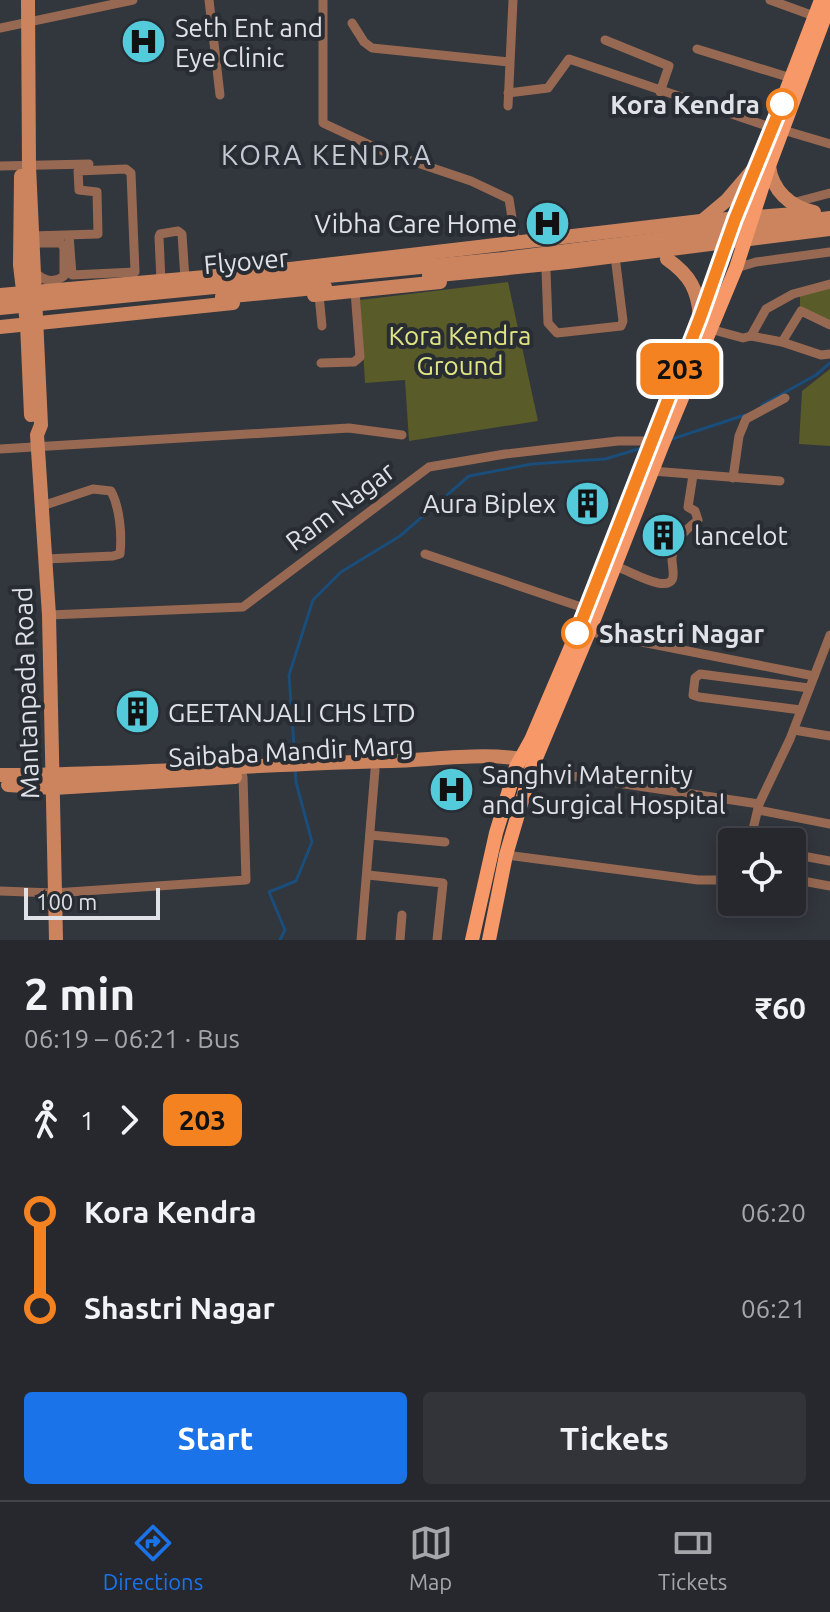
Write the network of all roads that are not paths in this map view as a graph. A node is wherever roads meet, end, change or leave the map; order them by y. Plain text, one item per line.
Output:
1 (21, 0) edge
2 (28, 0) edge
3 (133, 0) edge
4 (209, 0) edge
5 (323, 0) edge
6 (513, 0) edge
7 (770, 0) edge
8 (821, 0) edge
9 (830, 3) edge
10 (814, 16) junction
11 (25, 22) junction
12 (352, 23) dead end
13 (0, 28) edge
14 (605, 40) dead end
15 (697, 49) dead end
16 (509, 62) junction
17 (791, 78) junction
18 (660, 92) junction
19 (508, 93) junction
20 (220, 95) dead end
21 (508, 106) dead end
22 (778, 129) junction
23 (830, 144) edge
24 (107, 164) dead end
25 (763, 165) junction
26 (0, 166) edge
27 (25, 166) junction
28 (830, 193) edge
29 (792, 203) junction
30 (823, 213) edge
31 (752, 218) junction
32 (735, 219) junction
33 (701, 221) junction
34 (830, 229) edge
35 (69, 235) junction
36 (830, 238) edge
37 (32, 240) junction
38 (516, 243) junction
39 (742, 251) junction
40 (830, 252) edge
41 (724, 253) junction
42 (667, 259) junction
43 (616, 264) junction
44 (736, 268) junction
45 (546, 271) junction
46 (38, 275) dead end
47 (185, 279) junction
48 (161, 281) junction
49 (830, 284) edge
50 (355, 291) junction
51 (29, 292) junction
52 (0, 295) edge
53 (319, 295) junction
54 (0, 308) edge
55 (0, 317) edge
56 (705, 323) junction
57 (33, 324) junction
58 (830, 325) edge
59 (322, 326) dead end
60 (0, 327) edge
61 (751, 336) junction
62 (782, 342) junction
63 (830, 354) edge
64 (321, 363) dead end
65 (785, 398) dead end
66 (402, 435) dead end
67 (38, 440) junction
68 (655, 444) junction
69 (0, 449) edge
70 (652, 471) junction
71 (693, 475) junction
72 (733, 478) junction
73 (780, 481) dead end
74 (46, 505) junction
75 (425, 554) dead end
76 (51, 559) junction
77 (615, 566) junction
78 (587, 609) junction
79 (49, 615) junction
80 (584, 630) junction
81 (830, 635) edge
82 (814, 676) junction
83 (809, 688) junction
84 (801, 710) junction
85 (794, 730) junction
86 (830, 736) edge
87 (525, 764) junction
88 (295, 769) junction
89 (375, 770) junction
90 (241, 772) junction
91 (0, 775) edge
92 (54, 782) junction
93 (0, 785) edge
94 (758, 807) junction
95 (830, 824) edge
96 (753, 828) edge
97 (370, 835) junction
98 (445, 842) dead end
99 (506, 855) junction
100 (806, 857) edge
101 (830, 861) edge
102 (368, 875) junction
103 (718, 880) edge
104 (806, 882) edge
105 (830, 886) edge
106 (0, 891) edge
107 (54, 893) junction
108 (402, 915) dead end
109 (56, 940) edge
110 (361, 940) edge
111 (400, 940) edge
112 (437, 940) edge
113 (472, 940) edge
114 (489, 940) edge

1 - 11 main road
2 - 11 main road
3 - 11 street
4 - 20 street
5 - 38 street
6 - 16 street
7 - 10 street
8 - 10 main road
9 - 22 main road
10 - 17 main road
11 - 13 street
11 - 27 main road
12 - 16 street
14 - 18 street
15 - 17 street
16 - 19 street
17 - 22 main road
18 - 19 street
18 - 22 street
19 - 21 street
22 - 23 street
22 - 25 main road
24 - 27 street
25 - 29 main road
25 - 31 main road
25 - 32 main road
25 - 33 main road
26 - 27 street
27 - 37 main road
27 - 51 main road
28 - 29 street
29 - 30 main road
30 - 31 main road
30 - 54 main road, Flyover
31 - 32 main road
31 - 39 main road
32 - 33 main road
32 - 41 main road
33 - 38 main road
34 - 55 main road, Flyover
35 - 35 street
35 - 37 street
36 - 39 main road
37 - 46 street
37 - 51 main road
38 - 47 main road
39 - 41 main road
39 - 44 main road
40 - 44 street
41 - 42 main road
41 - 56 main road
42 - 43 main road
42 - 56 main road
43 - 45 main road
43 - 45 street
44 - 56 main road
45 - 50 main road
47 - 48 main road
47 - 48 street
48 - 51 main road
49 - 61 street
50 - 53 main road
50 - 64 street
51 - 52 main road
51 - 57 main road, Mantanpada Road
53 - 57 main road
53 - 59 street
56 - 61 street
56 - 68 main road
57 - 60 main road
57 - 67 main road, Mantanpada Road
58 - 62 street
61 - 62 street
62 - 63 street
65 - 72 street
66 - 67 street
67 - 69 street
67 - 74 main road, Mantanpada Road
68 - 70 main road
68 - 78 main road
68 - 79 street, Ram Nagar
70 - 71 street
70 - 77 main road
71 - 72 street
71 - 77 street
72 - 73 street
74 - 76 main road, Mantanpada Road
74 - 76 street
75 - 78 street
76 - 79 main road, Mantanpada Road
77 - 80 main road
78 - 80 main road
79 - 92 main road, Mantanpada Road
80 - 82 street
80 - 87 main road
81 - 82 street
82 - 83 street
83 - 84 street
83 - 84 street
84 - 85 street
85 - 86 street
85 - 94 street
87 - 88 main road, Saibaba Mandir Marg
87 - 89 main road, Saibaba Mandir Marg
87 - 94 street
87 - 99 main road
87 - 113 main road
88 - 89 main road, Saibaba Mandir Marg
88 - 90 main road, Saibaba Mandir Marg
89 - 97 street
90 - 92 main road, Saibaba Mandir Marg
90 - 107 street
91 - 92 main road
92 - 93 main road
92 - 107 main road, Mantanpada Road
94 - 95 street
94 - 96 street
97 - 98 street
97 - 102 street
99 - 103 street
99 - 114 main road
100 - 101 street
102 - 110 street
102 - 112 street
104 - 105 street
106 - 107 street
107 - 109 main road, Mantanpada Road
108 - 111 street

